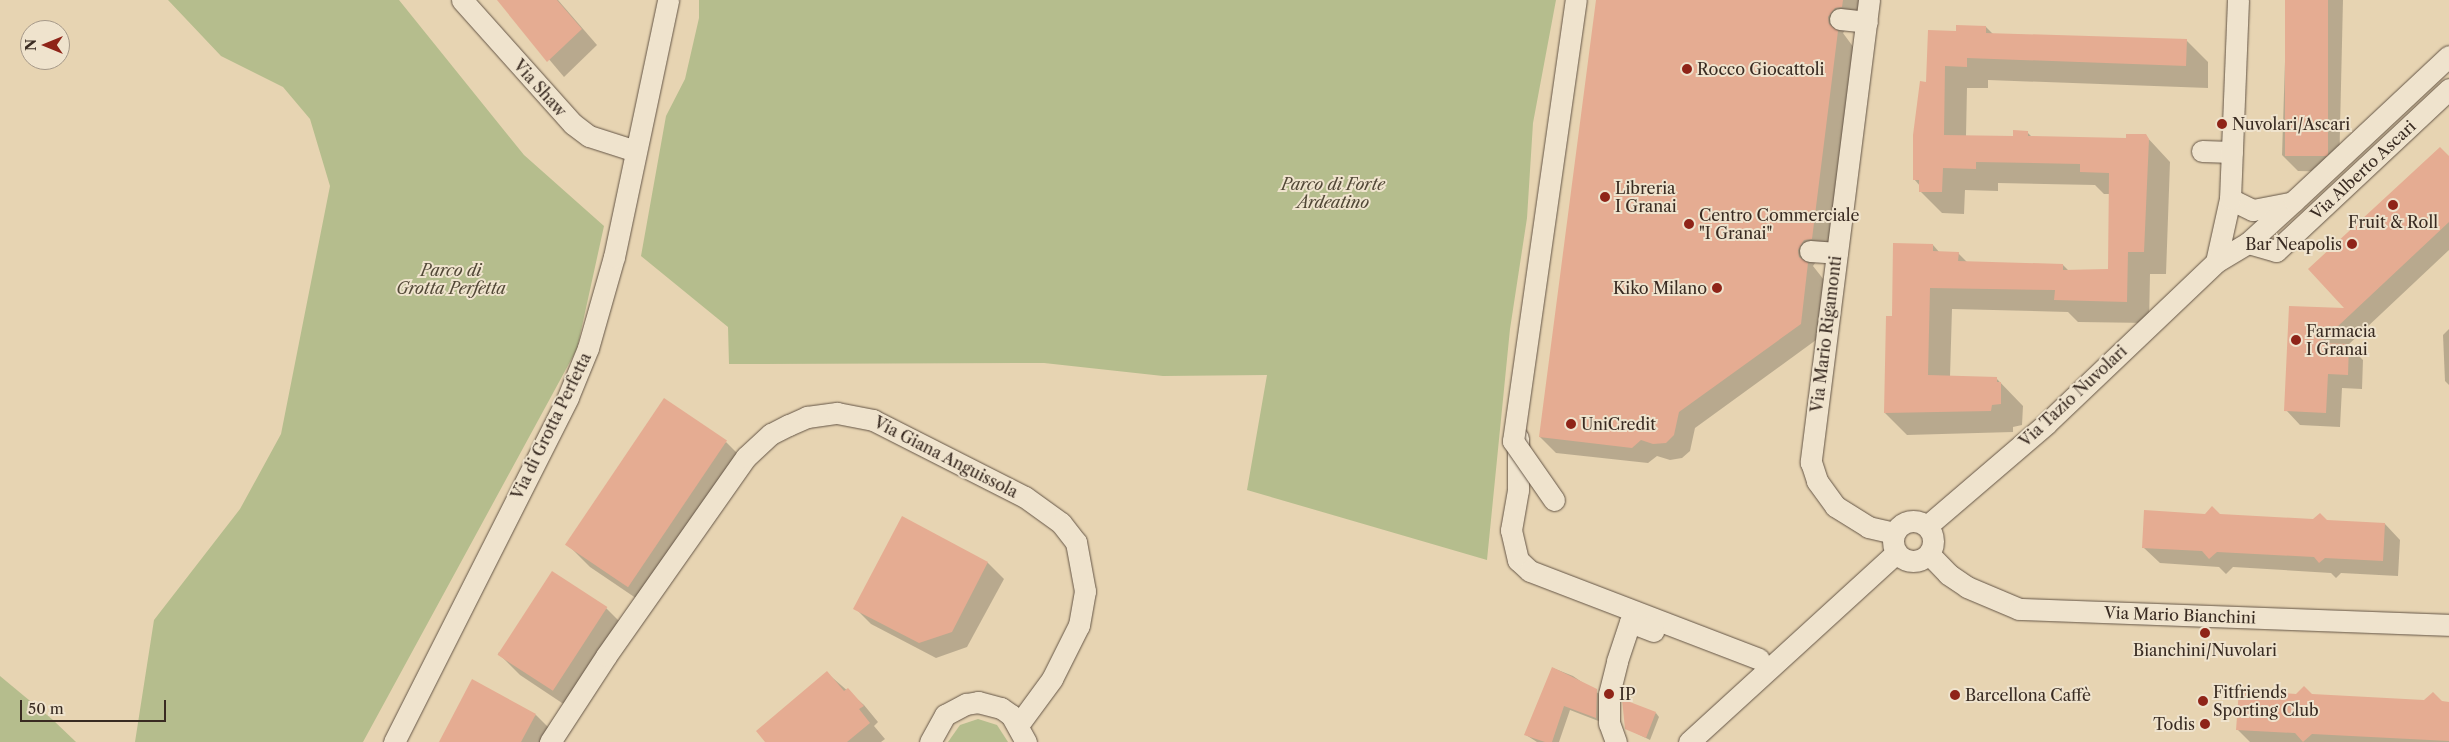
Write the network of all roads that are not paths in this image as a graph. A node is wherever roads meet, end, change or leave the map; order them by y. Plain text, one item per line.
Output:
1 (462, 0) edge
2 (668, 0) edge
3 (1577, 0) edge
4 (1870, 0) edge
5 (2238, 0) edge
6 (1840, 19) dead end
7 (1867, 22) junction
8 (2449, 56) edge
9 (2449, 89) edge
10 (2409, 94) junction
11 (2424, 112) junction
12 (636, 151) junction
13 (2202, 151) dead end
14 (2232, 152) junction
15 (2230, 199) junction
16 (2294, 201) junction
17 (2248, 243) junction
18 (1810, 251) dead end
19 (1836, 253) junction
20 (2216, 262) junction
21 (1554, 500) dead end
22 (1927, 526) junction
23 (1895, 543) junction
24 (1929, 554) junction
25 (2449, 625) edge
26 (1761, 666) junction
27 (1022, 733) edge
28 (394, 742) edge
29 (550, 742) edge
30 (930, 742) edge
31 (1616, 742) edge
32 (1689, 742) edge

1 - 12 street, Via Shaw
2 - 12 street, Via di Grotta Perfetta
3 - 21 street, bridge
3 - 26 street
4 - 7 street, Via Mario Rigamonti
5 - 14 street
6 - 7 street
7 - 19 street, Via Mario Rigamonti
8 - 10 street, Via Alberto Ascari
9 - 11 street, Via Alberto Ascari
10 - 11 street
10 - 16 street, Via Alberto Ascari
11 - 17 street, Via Alberto Ascari
12 - 28 street, Via di Grotta Perfetta
13 - 14 street
14 - 15 street
15 - 16 street
15 - 20 street
16 - 17 street, Via Tazio Nuvolari
17 - 20 street, Via Tazio Nuvolari
18 - 19 street
19 - 23 street, Via Mario Rigamonti
20 - 22 street, Via Tazio Nuvolari
22 - 23 street
22 - 24 street
23 - 24 street
23 - 26 street
24 - 25 street, Via Mario Bianchini
26 - 31 street
26 - 32 street
27 - 29 street, Via Giana Anguissola
27 - 30 street

